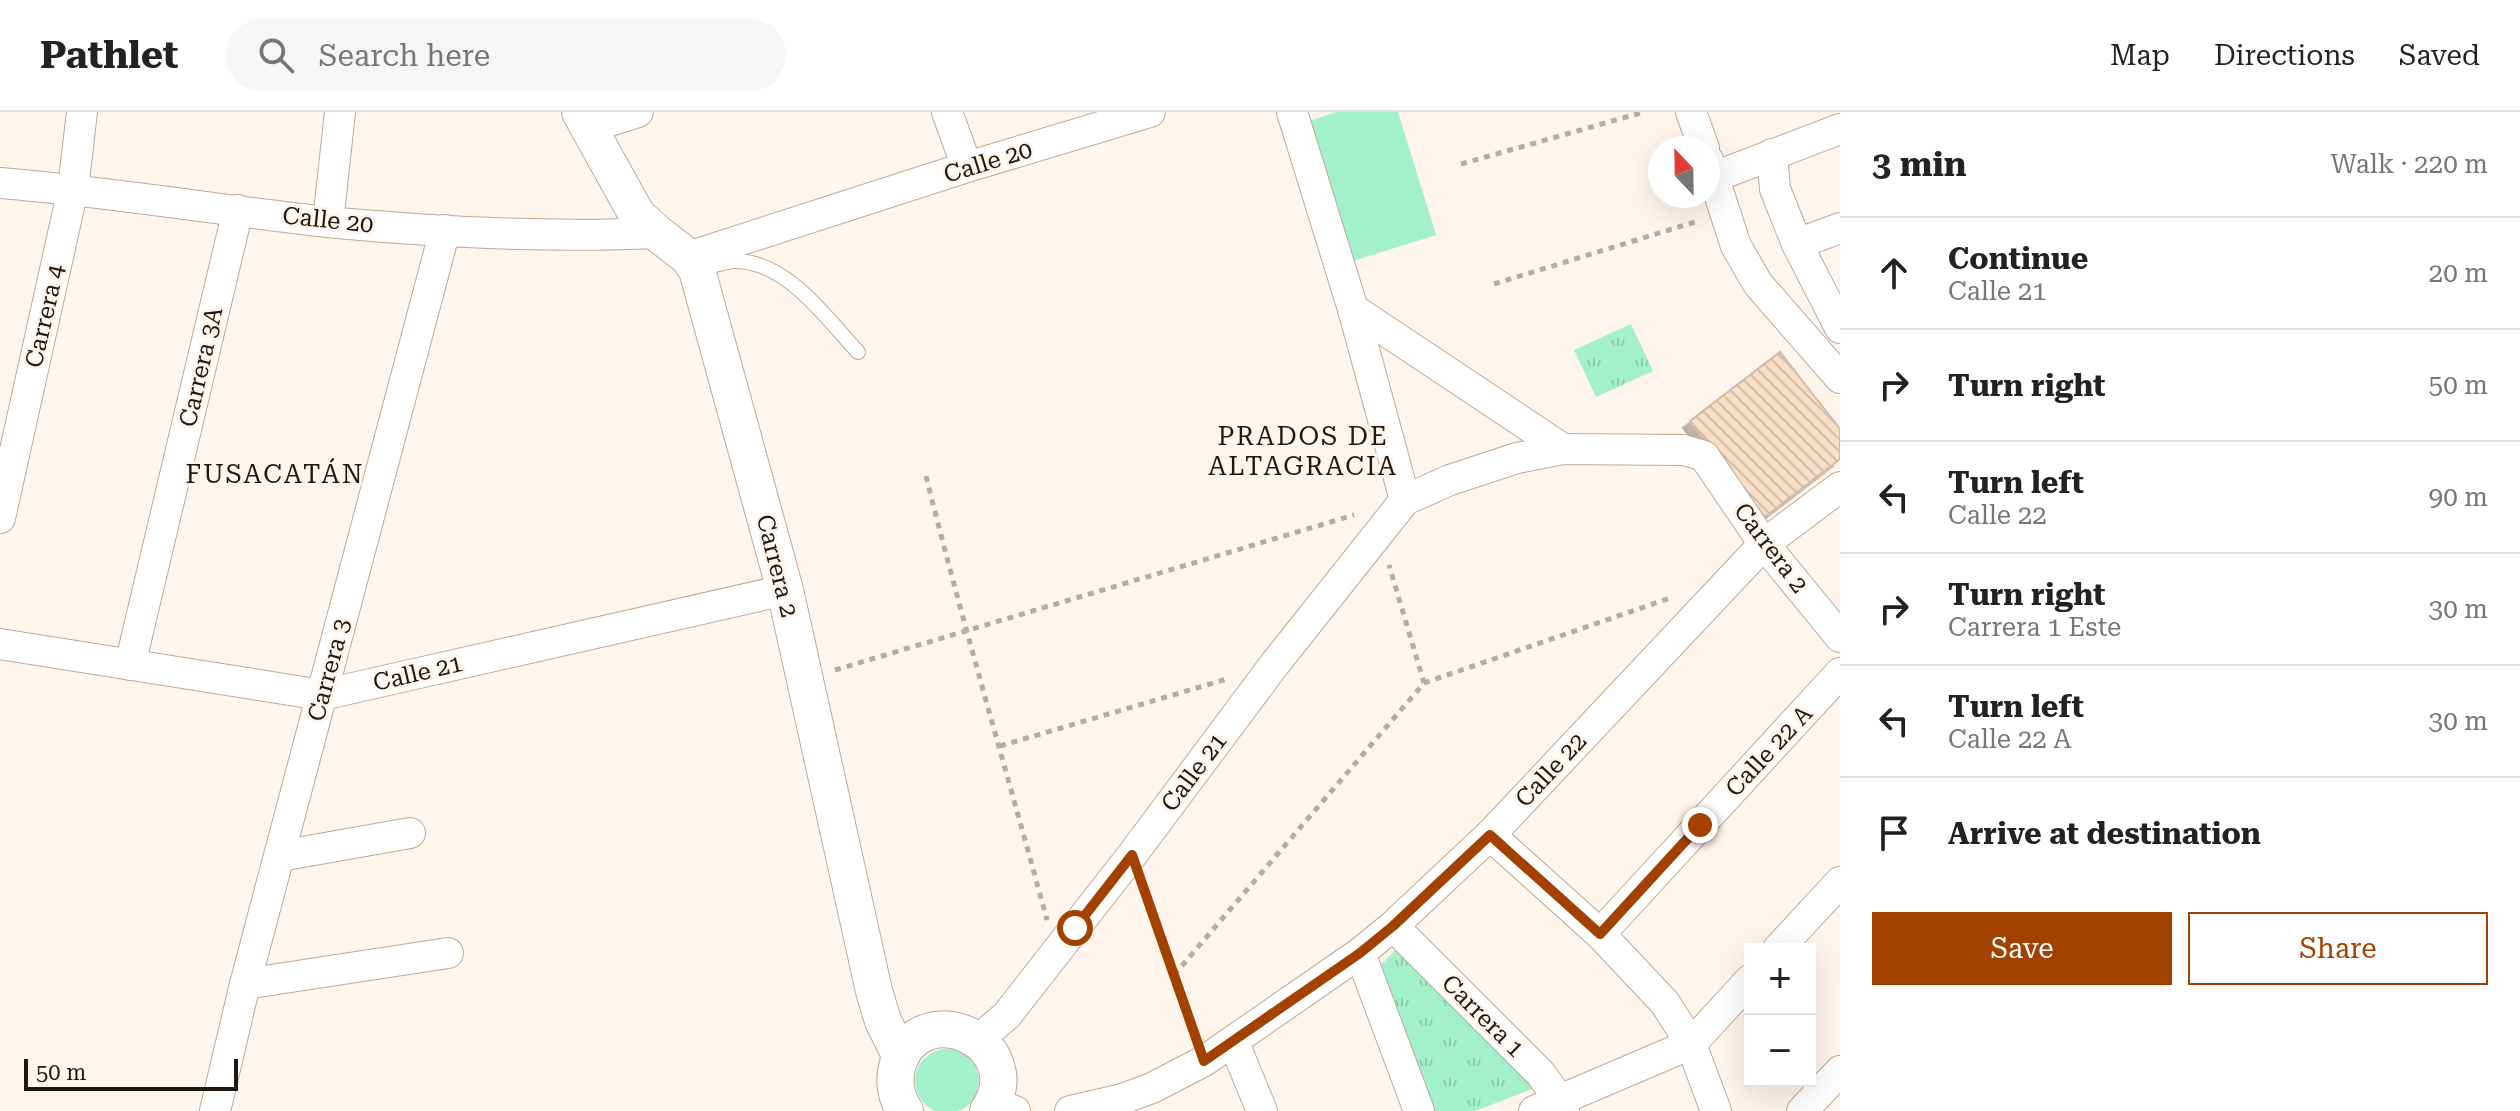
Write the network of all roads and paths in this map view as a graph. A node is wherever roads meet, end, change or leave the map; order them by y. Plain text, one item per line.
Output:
1 (82, 112) edge
2 (340, 112) edge
3 (638, 112) edge
4 (947, 112) edge
5 (1150, 112) edge
6 (1292, 112) edge
7 (1644, 112) edge
8 (1691, 112) edge
9 (584, 120) edge
10 (1840, 129) edge
11 (1700, 136) edge
12 (1772, 154) junction
13 (1461, 164) dead end
14 (1720, 166) edge
15 (967, 167) junction
16 (0, 183) edge
17 (73, 189) junction
18 (1720, 195) edge
19 (238, 210) junction
20 (1726, 213) junction
21 (328, 222) junction
22 (1840, 228) edge
23 (445, 230) junction
24 (657, 233) junction
25 (1797, 244) junction
26 (693, 264) junction
27 (1494, 284) dead end
28 (1353, 309) junction
29 (1840, 328) edge
30 (858, 352) dead end
31 (1840, 378) edge
32 (1563, 449) junction
33 (926, 476) dead end
34 (1840, 487) edge
35 (1405, 500) junction
36 (0, 518) edge
37 (1379, 532) junction
38 (1764, 544) junction
39 (785, 590) junction
40 (1675, 597) dead end
41 (965, 631) junction
42 (1840, 637) edge
43 (0, 644) edge
44 (130, 665) junction
45 (1274, 665) junction
46 (1840, 673) edge
47 (805, 680) junction
48 (1424, 683) junction
49 (322, 695) junction
50 (1000, 746) junction
51 (410, 833) dead end
52 (1490, 835) junction
53 (1132, 855) junction
54 (280, 856) junction
55 (1840, 882) edge
56 (1393, 926) junction
57 (1600, 934) junction
58 (1784, 943) edge
59 (1056, 952) junction
60 (448, 953) dead end
61 (1360, 953) junction
62 (1174, 975) junction
63 (245, 984) junction
64 (1744, 987) edge
65 (978, 1040) junction
66 (1234, 1043) junction
67 (1691, 1044) junction
68 (901, 1057) junction
69 (1204, 1061) junction
70 (1840, 1071) edge
71 (999, 1108) edge
72 (1553, 1108) edge
73 (215, 1111) edge
74 (905, 1111) edge
75 (1070, 1111) edge
76 (1262, 1111) edge
77 (1419, 1111) edge
78 (1716, 1111) edge
79 (1802, 1111) edge

1 - 17 street, Carrera 4
2 - 21 street
3 - 9 street
4 - 15 street
5 - 15 street, Calle 20
6 - 28 street
7 - 13 path
8 - 11 street
9 - 24 street
10 - 12 street
12 - 14 street
12 - 25 street
15 - 26 street, Calle 20
16 - 17 street, Calle 20
17 - 19 street, Calle 20
17 - 36 street, Carrera 4
18 - 20 street
19 - 21 street, Calle 20
19 - 44 street, Carrera 3A
20 - 27 path
20 - 31 street
21 - 23 street, Calle 20
22 - 25 street
23 - 24 street, Calle 20
23 - 49 street, Carrera 3
24 - 26 street
25 - 29 street
26 - 30 lane
26 - 39 street, Carrera 2
28 - 32 street
28 - 35 street
32 - 35 street
32 - 38 street, Carrera 2
33 - 41 path
34 - 38 street, Calle 22
35 - 37 street, Calle 21
35 - 41 path
37 - 45 street, Calle 21
37 - 48 path
38 - 42 street, Carrera 2
38 - 52 street, Calle 22
39 - 47 street, Carrera 2
39 - 49 street, Calle 21
40 - 48 path
41 - 47 path
41 - 50 path
43 - 44 street, Calle 21
44 - 49 street, Calle 21
45 - 50 path
45 - 53 street, Calle 21
46 - 57 street, Calle 22 A
47 - 68 street, Carrera 2
48 - 62 path
49 - 54 street, Carrera 3
50 - 59 path
51 - 54 street
52 - 56 street, Calle 22
52 - 57 street
53 - 59 street, Calle 21
53 - 62 path
54 - 63 street, Carrera 3
55 - 58 street
56 - 61 street, Calle 22
56 - 72 street, Carrera 1
57 - 67 street
59 - 65 street, Calle 21
60 - 63 street
61 - 66 street, Calle 22
61 - 77 street
62 - 69 path
63 - 73 street, Carrera 3
64 - 67 street
65 - 68 street
65 - 71 street
66 - 69 street, Calle 22
66 - 76 street
67 - 72 street
67 - 78 street
68 - 74 street
69 - 75 street, Calle 22
70 - 79 street

